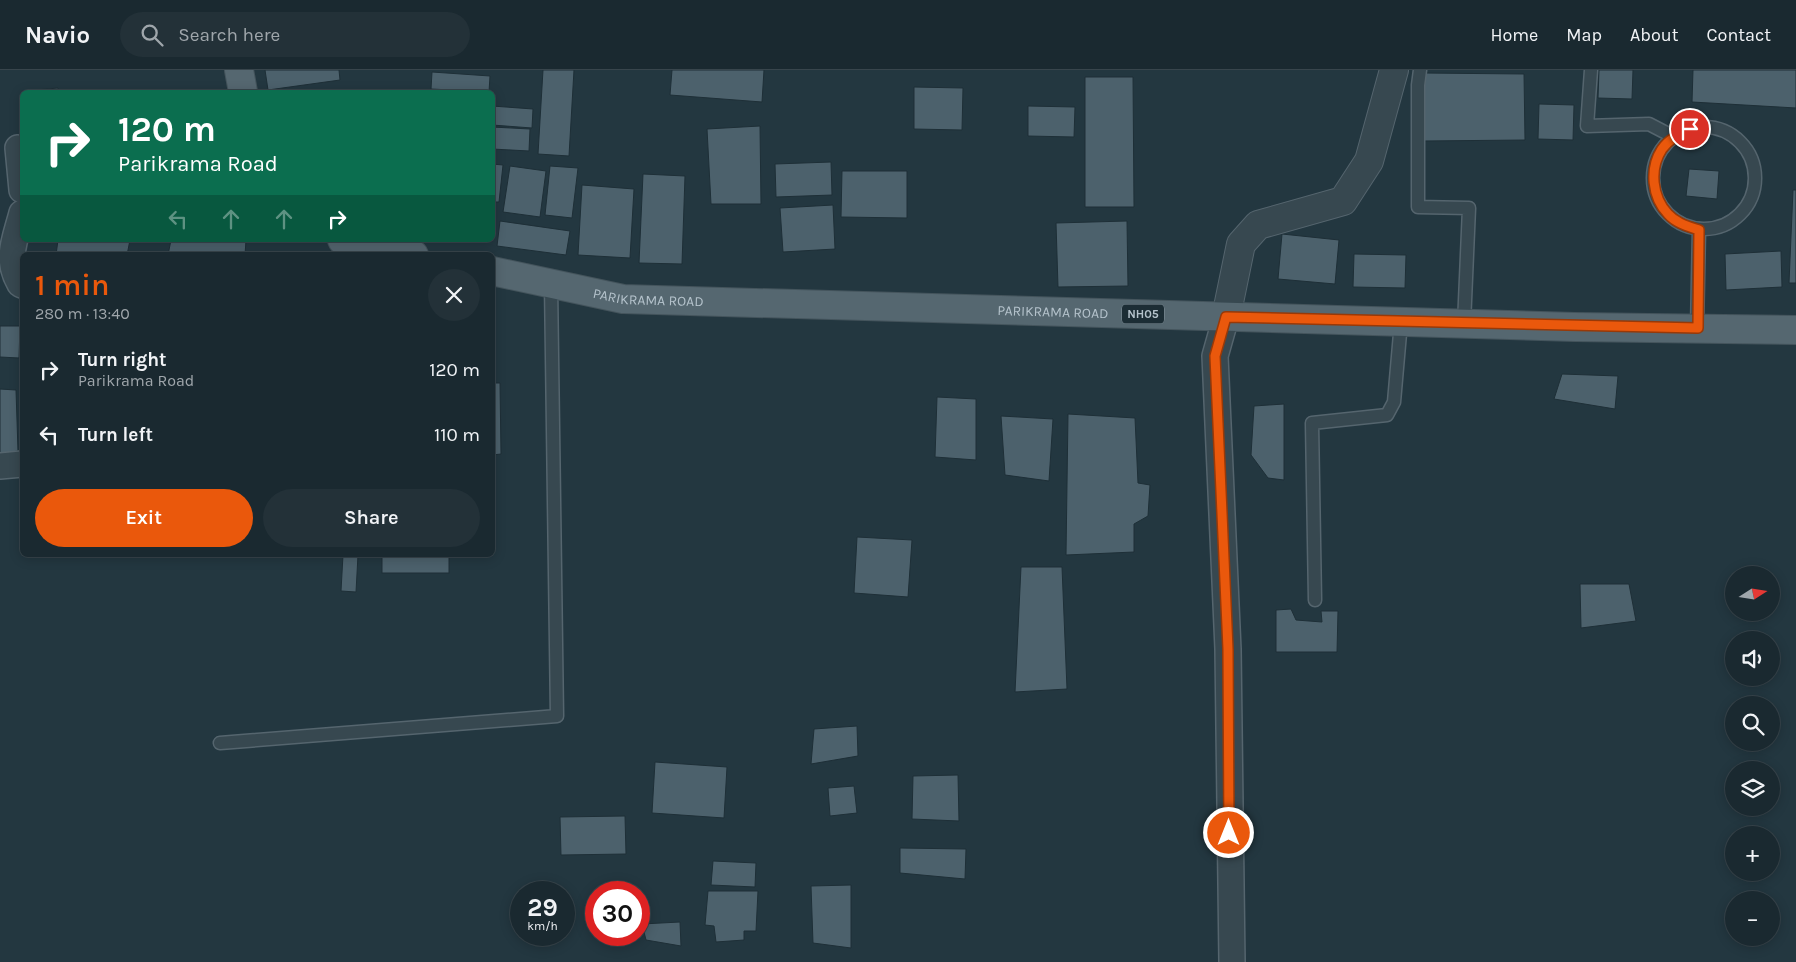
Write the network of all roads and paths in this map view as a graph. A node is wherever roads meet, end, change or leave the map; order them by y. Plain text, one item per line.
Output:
1 (240, 70) edge
2 (1394, 70) edge
3 (1420, 70) edge
4 (1591, 70) edge
5 (243, 90) edge
6 (1674, 137) junction
7 (13, 148) edge
8 (20, 181) edge
9 (20, 221) edge
10 (1699, 230) junction
11 (352, 242) edge
12 (400, 252) edge
13 (495, 273) edge
14 (20, 284) edge
15 (551, 284) junction
16 (1226, 317) junction
17 (1401, 322) junction
18 (1464, 324) junction
19 (1698, 328) junction
20 (1796, 330) edge
21 (20, 464) edge
22 (0, 466) edge
23 (1315, 600) dead end
24 (220, 743) dead end
25 (1232, 962) edge

1 - 5 main road
2 - 16 street
3 - 18 lane
4 - 6 lane
6 - 10 lane
6 - 10 lane
7 - 8 street
9 - 14 street
10 - 19 lane
11 - 12 main road
13 - 15 main road, PARIKRAMA ROAD / NH05
15 - 16 main road, PARIKRAMA ROAD / NH05
15 - 24 lane
16 - 17 main road, PARIKRAMA ROAD / NH05
16 - 25 street
17 - 18 main road, PARIKRAMA ROAD / NH05
17 - 23 lane
18 - 19 main road, PARIKRAMA ROAD / NH05
19 - 20 main road, PARIKRAMA ROAD / NH05
21 - 22 street

